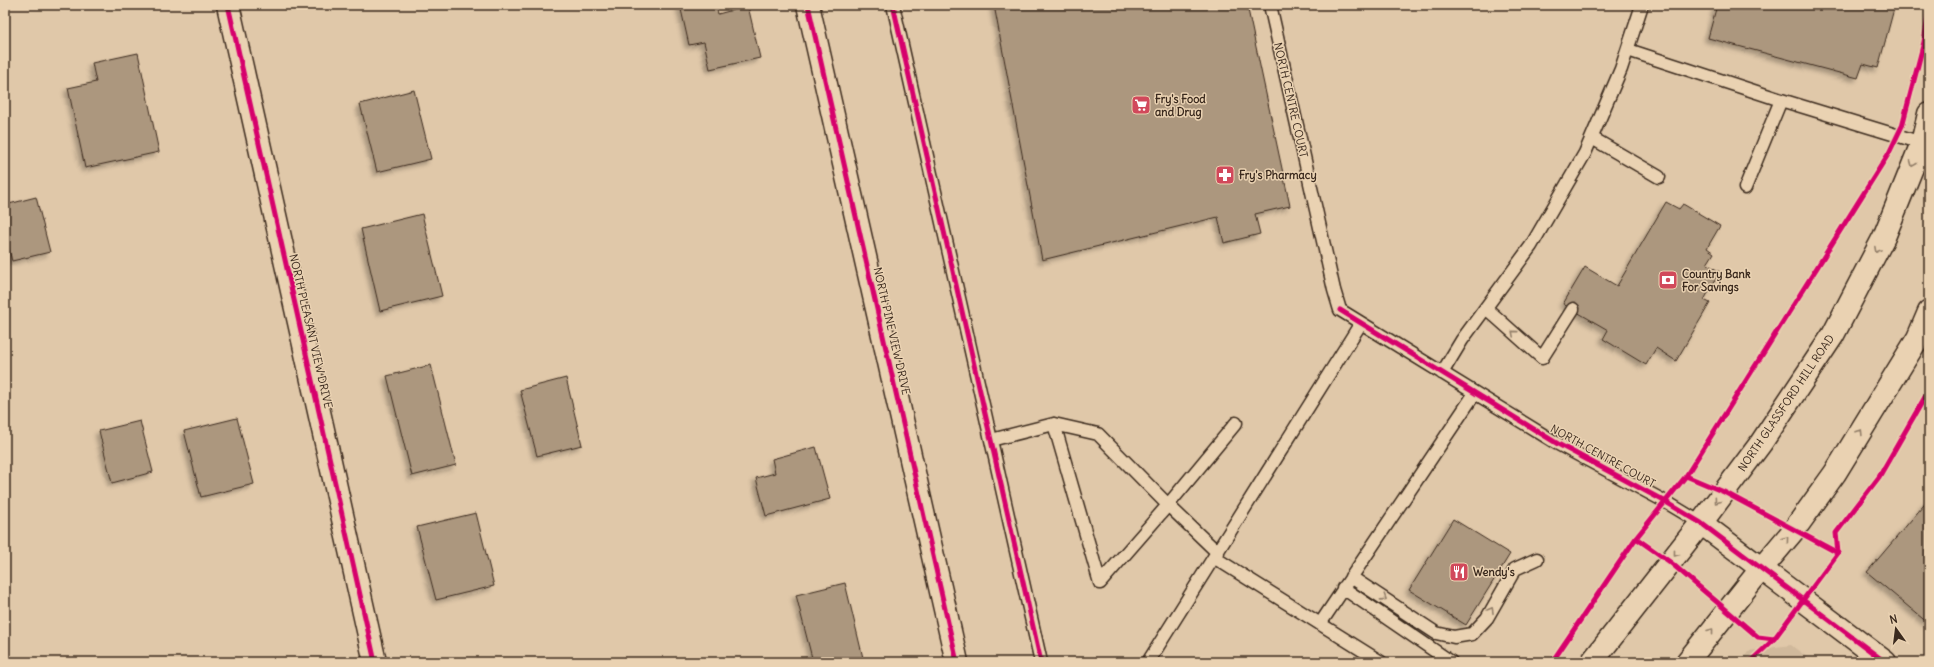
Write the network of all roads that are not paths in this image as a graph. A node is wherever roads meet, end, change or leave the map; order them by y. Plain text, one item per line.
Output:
1 (228, 5) edge
2 (808, 5) edge
3 (893, 5) edge
4 (1270, 5) edge
5 (1642, 5) edge
6 (1628, 50) junction
7 (1781, 100) junction
8 (1929, 114) edge
9 (1592, 138) junction
10 (1922, 143) junction
11 (1659, 177) dead end
12 (1745, 188) dead end
13 (1487, 309) junction
14 (1573, 309) dead end
15 (1929, 312) edge
16 (1361, 323) junction
17 (1442, 373) junction
18 (1475, 393) junction
19 (1236, 423) dead end
20 (1054, 424) junction
21 (991, 440) junction
22 (1168, 505) junction
23 (1701, 523) junction
24 (1216, 555) junction
25 (1537, 559) dead end
26 (1761, 569) junction
27 (1351, 577) junction
28 (1343, 588) junction
29 (1320, 624) junction
30 (376, 662) edge
31 (957, 662) edge
32 (1041, 662) edge
33 (1148, 662) edge
34 (1381, 662) edge
35 (1451, 662) edge
36 (1592, 662) edge
37 (1687, 662) edge
38 (1884, 662) edge

1 - 30 street, NORTH PLEASANT VIEW DRIVE
2 - 31 street, NORTH PINE VIEW DRIVE
3 - 21 lane
4 - 16 lane, NORTH CENTRE COURT
5 - 6 lane
6 - 7 lane
6 - 9 lane
7 - 10 lane
7 - 12 lane
8 - 10 street, NORTH GLASSFORD HILL ROAD
9 - 11 lane
9 - 13 lane
10 -> 23 street, NORTH GLASSFORD HILL ROAD
14 -> 13 lane
13 - 17 lane
26 -> 15 street
16 - 17 lane, NORTH CENTRE COURT
16 - 24 lane
17 - 18 lane, NORTH CENTRE COURT
18 - 23 lane, NORTH CENTRE COURT
18 - 27 lane
19 - 22 lane
20 - 21 lane
20 - 22 lane
20 - 22 lane
21 - 32 lane
22 - 24 lane
23 - 26 street, NORTH CENTRE COURT
23 -> 36 street, NORTH GLASSFORD HILL ROAD
24 - 29 lane
24 - 33 lane
27 -> 25 lane
37 -> 26 street
26 - 38 street, NORTH CENTRE COURT
27 - 28 lane
28 - 29 lane
28 - 35 lane
29 - 34 lane

